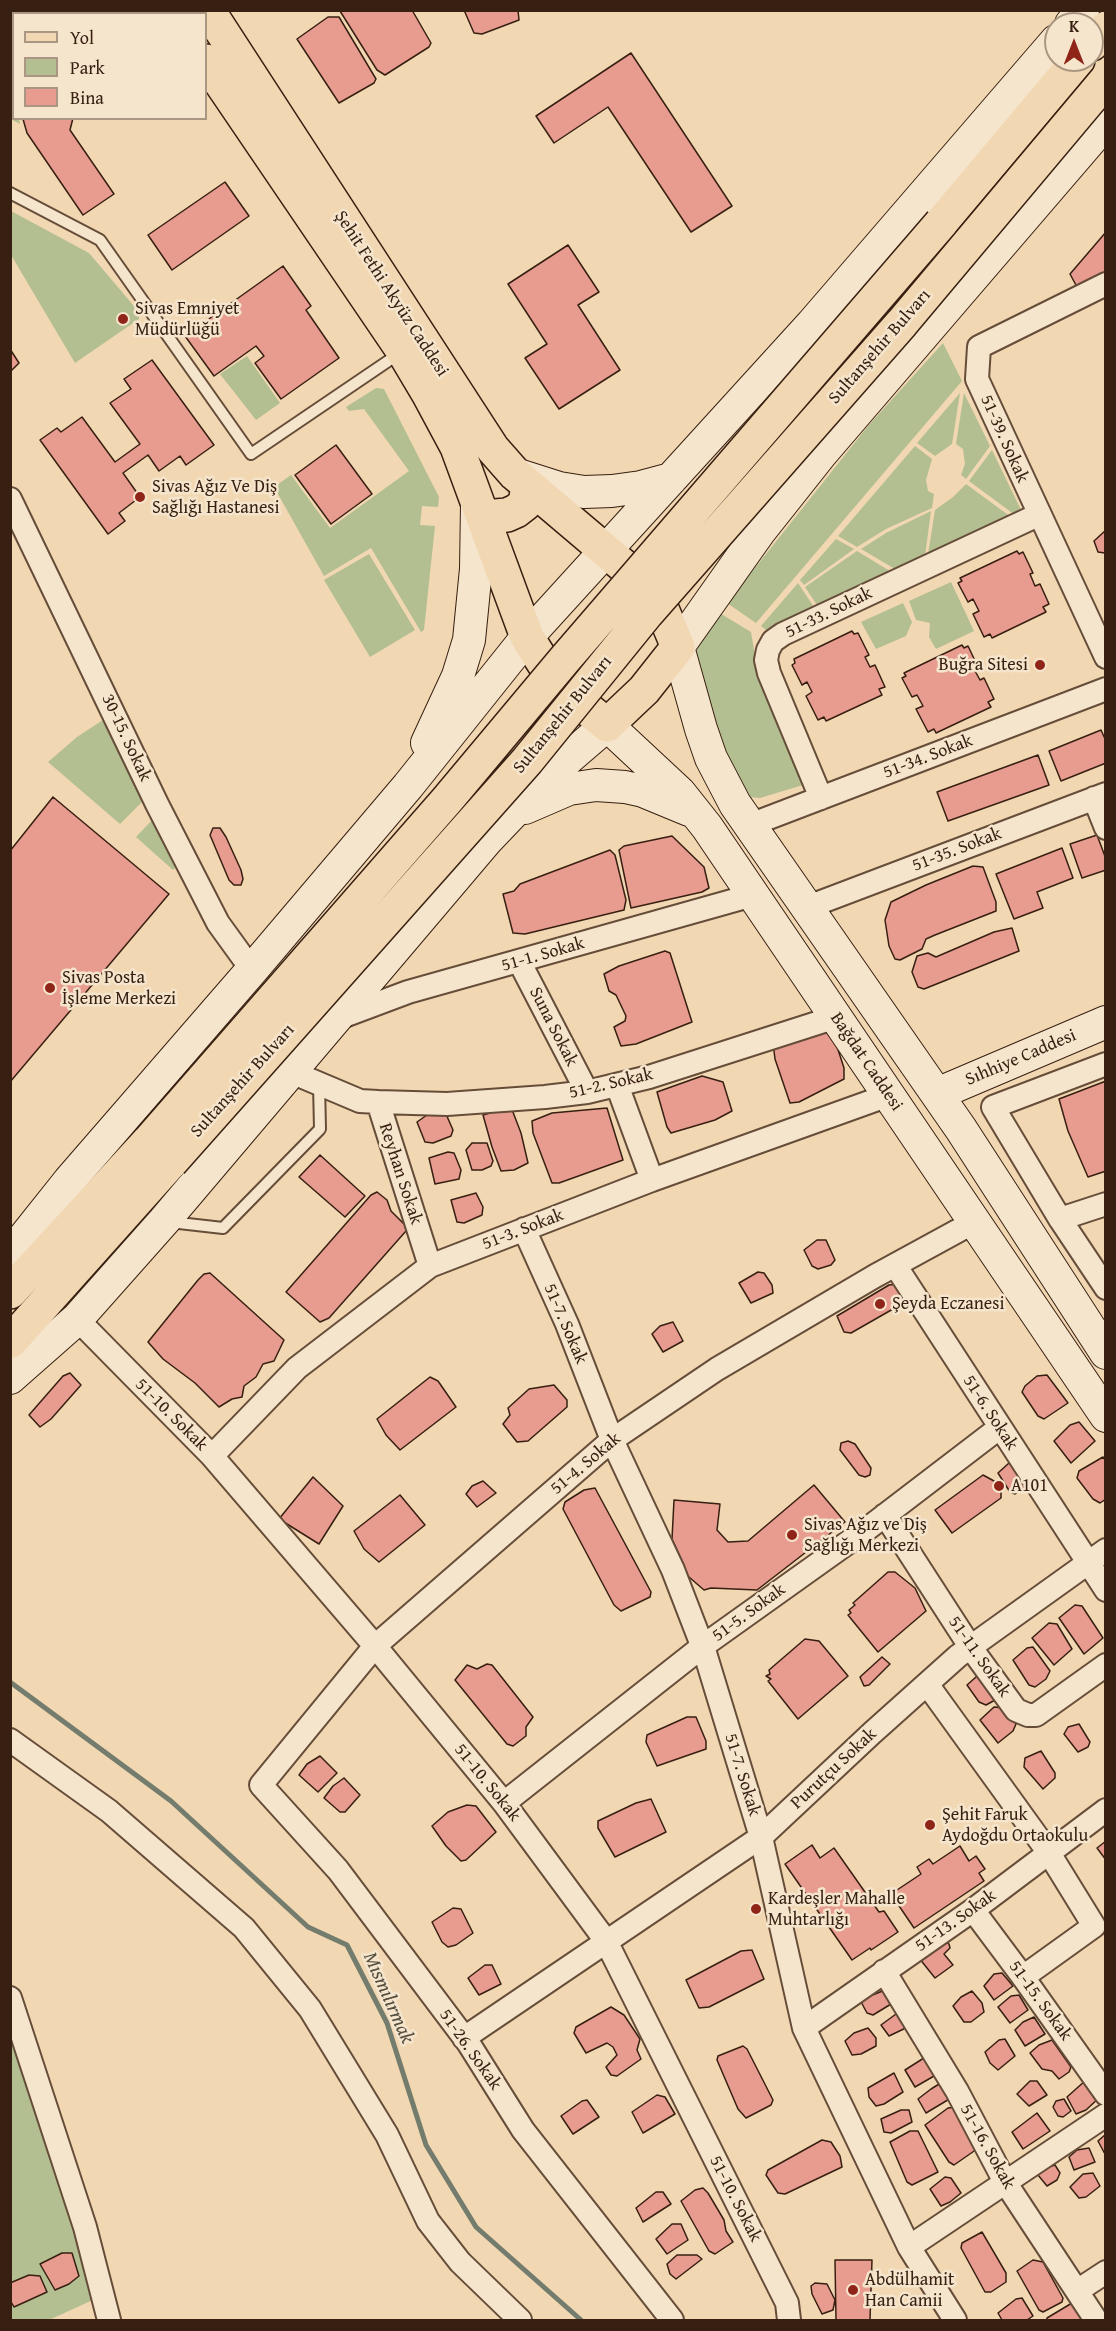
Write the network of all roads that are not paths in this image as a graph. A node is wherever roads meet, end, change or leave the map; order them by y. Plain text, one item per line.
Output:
1 (208, 10) edge
2 (1044, 55) edge
3 (207, 62) edge
4 (1068, 72) edge
5 (1106, 80) edge
6 (1106, 123) edge
7 (10, 193) edge
8 (1106, 284) edge
9 (403, 351) junction
10 (521, 479) junction
11 (671, 479) junction
12 (10, 499) edge
13 (480, 507) junction
14 (1038, 514) junction
15 (606, 551) junction
16 (527, 637) junction
17 (678, 647) junction
18 (1106, 657) edge
19 (1106, 689) edge
20 (607, 725) junction
21 (408, 786) junction
22 (1100, 796) edge
23 (821, 798) junction
24 (511, 815) junction
25 (698, 815) junction
26 (750, 825) junction
27 (1106, 828) edge
28 (753, 895) junction
29 (808, 907) junction
30 (519, 961) junction
31 (252, 970) junction
32 (836, 1017) junction
33 (334, 1019) junction
34 (1106, 1022) edge
35 (1106, 1064) edge
36 (289, 1071) junction
37 (319, 1084) junction
38 (617, 1085) junction
39 (587, 1092) junction
40 (937, 1094) junction
41 (889, 1095) junction
42 (378, 1102) junction
43 (160, 1151) junction
44 (652, 1180) junction
45 (1106, 1204) edge
46 (1060, 1219) junction
47 (164, 1221) junction
48 (974, 1222) junction
49 (524, 1229) junction
50 (10, 1255) edge
51 (895, 1265) junction
52 (430, 1266) junction
53 (1106, 1288) edge
54 (10, 1292) edge
55 (76, 1319) junction
56 (10, 1342) edge
57 (1106, 1353) edge
58 (10, 1378) edge
59 (1106, 1416) edge
60 (999, 1428) junction
61 (612, 1440) junction
62 (212, 1456) junction
63 (885, 1515) junction
64 (1106, 1550) edge
65 (1088, 1564) junction
66 (1106, 1590) edge
67 (375, 1646) junction
68 (703, 1646) junction
69 (971, 1647) junction
70 (1106, 1665) edge
71 (927, 1684) junction
72 (10, 1740) edge
73 (261, 1785) joint
74 (504, 1803) junction
75 (1106, 1810) edge
76 (761, 1837) junction
77 (1049, 1853) junction
78 (973, 1910) junction
79 (606, 1941) junction
80 (884, 1971) junction
81 (1023, 1977) junction
82 (10, 1998) edge
83 (804, 2028) junction
84 (464, 2038) junction
85 (1106, 2094) edge
86 (1106, 2115) edge
87 (1005, 2182) junction
88 (909, 2247) junction
89 (1106, 2272) edge
90 (1077, 2291) junction
91 (108, 2320) edge
92 (520, 2320) edge
93 (672, 2320) edge
94 (789, 2320) edge
95 (955, 2320) edge
96 (1096, 2320) edge

1 - 10 main road, Şehit Fethi Akyüz Caddesi
2 - 11 main road
3 - 9 main road, Şehit Fethi Akyüz Caddesi
4 - 43 main road, Sultanşehir Bulvarı, bridge
5 - 43 main road, Sultanşehir Bulvarı, bridge
6 - 17 main road
7 - 9 lane
8 - 14 street, 51-39. Sokak
9 - 13 main road, Şehit Fethi Akyüz Caddesi
10 - 11 main road
10 - 13 main road
10 - 15 main road, Şehit Fethi Akyüz Caddesi
11 - 15 main road
12 - 31 street, 30-15. Sokak
13 - 16 main road, Şehit Fethi Akyüz Caddesi
13 - 21 main road
14 - 18 street, 51-39. Sokak
14 - 23 street, 51-33. Sokak
15 - 16 main road
15 - 17 main road, Şehit Fethi Akyüz Caddesi
16 - 20 main road, Şehit Fethi Akyüz Caddesi
16 - 21 main road
17 - 20 main road
17 - 26 main road
19 - 23 street, 51-34. Sokak
20 - 24 main road
20 - 25 main road, Bağdat Caddesi
21 - 31 main road
22 - 27 street
22 - 29 street, 51-35. Sokak
23 - 26 street, 51-34. Sokak
24 - 25 main road
24 - 33 main road
25 - 28 main road, Bağdat Caddesi
26 - 29 main road
28 - 30 street, 51-1. Sokak
28 - 32 main road, Bağdat Caddesi
29 - 40 main road
30 - 33 street, 51-1. Sokak
30 - 39 street, Suna Sokak
31 - 50 main road
32 - 38 street, 51-2. Sokak
32 - 41 main road, Bağdat Caddesi
33 - 36 main road
34 - 40 main road, Sıhhiye Caddesi
35 - 46 street
36 - 37 street, Reyhan Sokak
36 - 47 main road
37 - 42 street, Reyhan Sokak
37 - 47 lane
38 - 39 street, 51-2. Sokak
38 - 44 street
39 - 42 street, 51-2. Sokak
40 - 57 main road
41 - 44 street, 51-3. Sokak
41 - 48 main road, Bağdat Caddesi
42 - 52 street, Reyhan Sokak
43 - 54 main road, Sultanşehir Bulvarı
43 - 56 main road, Sultanşehir Bulvarı
44 - 49 street, 51-3. Sokak
45 - 46 street
46 - 53 street
47 - 55 main road
48 - 51 street, 51-4. Sokak
48 - 59 main road, Bağdat Caddesi
49 - 52 street, 51-3. Sokak
49 - 61 street, 51-7. Sokak
51 - 60 street, 51-6. Sokak
51 - 61 street, 51-4. Sokak
52 - 62 street, 51-3. Sokak
55 - 58 main road
55 - 62 street, 51-10. Sokak
60 - 63 street, 51-5. Sokak
60 - 65 street, 51-6. Sokak
61 - 67 street, 51-4. Sokak
61 - 68 street, 51-7. Sokak
62 - 67 street, 51-10. Sokak
63 - 68 street, 51-5. Sokak
63 - 69 street, 51-11. Sokak
64 - 65 street, Purutçu Sokak
65 - 66 street, 51-6. Sokak
65 - 69 street, Purutçu Sokak
67 - 73 street, 51-4. Sokak
67 - 74 street, 51-10. Sokak
68 - 74 street, 51-5. Sokak
68 - 76 street, 51-7. Sokak
69 - 70 street, 51-11. Sokak
69 - 71 street, Purutçu Sokak
71 - 76 street, Purutçu Sokak
71 - 77 street
72 - 92 street
73 - 84 street, 51-26. Sokak
74 - 79 street, 51-10. Sokak
75 - 77 street, 51-13. Sokak
76 - 79 street, Purutçu Sokak
76 - 83 street, 51-7. Sokak
77 - 78 street, 51-13. Sokak
77 - 81 street
78 - 80 street, 51-13. Sokak
78 - 81 street, 51-15. Sokak
79 - 84 street, Purutçu Sokak
79 - 94 street, 51-10. Sokak
80 - 83 street, 51-13. Sokak
80 - 87 street, 51-16. Sokak
81 - 85 street, 51-15. Sokak
82 - 91 street
83 - 88 street, 51-7. Sokak
84 - 93 street, 51-26. Sokak
86 - 87 street
87 - 88 street
87 - 90 street, 51-16. Sokak
88 - 95 street, 51-7. Sokak
89 - 90 street
90 - 96 street, 51-16. Sokak

